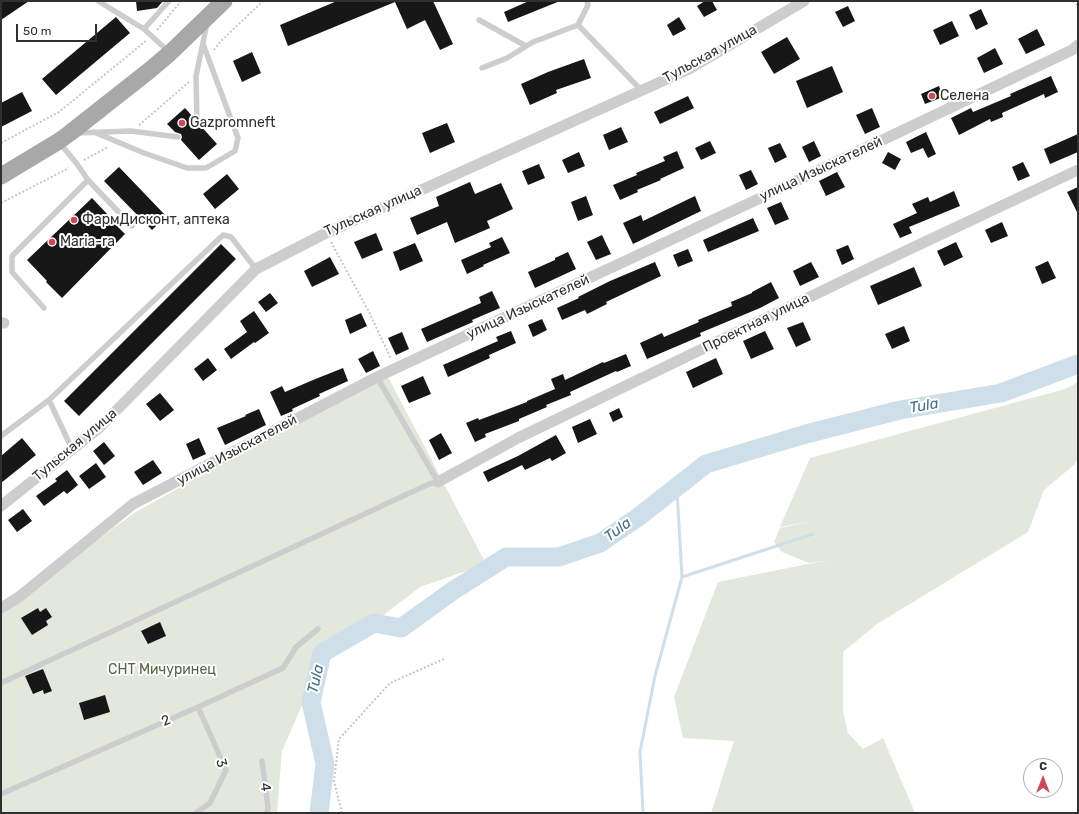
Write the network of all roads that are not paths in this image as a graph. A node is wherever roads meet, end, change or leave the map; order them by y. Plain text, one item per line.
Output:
1 (98, 1) edge
2 (169, 1) edge
3 (224, 1) edge
4 (587, 1) edge
5 (804, 1) edge
6 (208, 16) junction
7 (479, 20) dead end
8 (578, 25) junction
9 (144, 29) junction
10 (203, 44) junction
11 (1078, 45) edge
12 (526, 46) junction
13 (170, 53) junction
14 (482, 68) dead end
15 (641, 90) junction
16 (197, 122) dead end
17 (94, 132) junction
18 (65, 137) junction
19 (178, 137) dead end
20 (1078, 170) edge
21 (1, 176) edge
22 (88, 180) junction
23 (132, 226) dead end
24 (256, 269) junction
25 (44, 308) dead end
26 (382, 375) junction
27 (49, 400) junction
28 (1, 436) edge
29 (72, 450) junction
30 (438, 482) junction
31 (1, 506) edge
32 (1, 608) edge
33 (318, 629) dead end
34 (1, 683) edge
35 (198, 707) junction
36 (262, 761) dead end
37 (1, 794) edge
38 (196, 813) edge
39 (267, 813) edge

1 - 9 lane
2 - 9 lane
3 - 6 main road
4 - 8 lane
5 - 15 street, Тульская улица
6 - 10 lane
6 - 13 main road
7 - 12 lane
8 - 12 lane
8 - 15 lane
9 - 13 lane
10 - 16 lane
10 - 17 lane
11 - 26 street, улица Изыскателей
12 - 14 lane
13 - 18 main road
15 - 24 street, Тульская улица
17 - 18 lane
17 - 19 lane
18 - 21 main road
18 - 22 lane
20 - 30 street, Проектная улица
22 - 23 lane
22 - 25 lane
24 - 27 lane
24 - 29 street, Тульская улица
26 - 30 lane
26 - 32 street, улица Изыскателей
27 - 28 lane
27 - 29 lane
29 - 31 street, Тульская улица
30 - 34 lane
33 - 35 lane, 2
35 - 37 lane, 2
35 - 38 lane, 3
36 - 39 lane, 4

